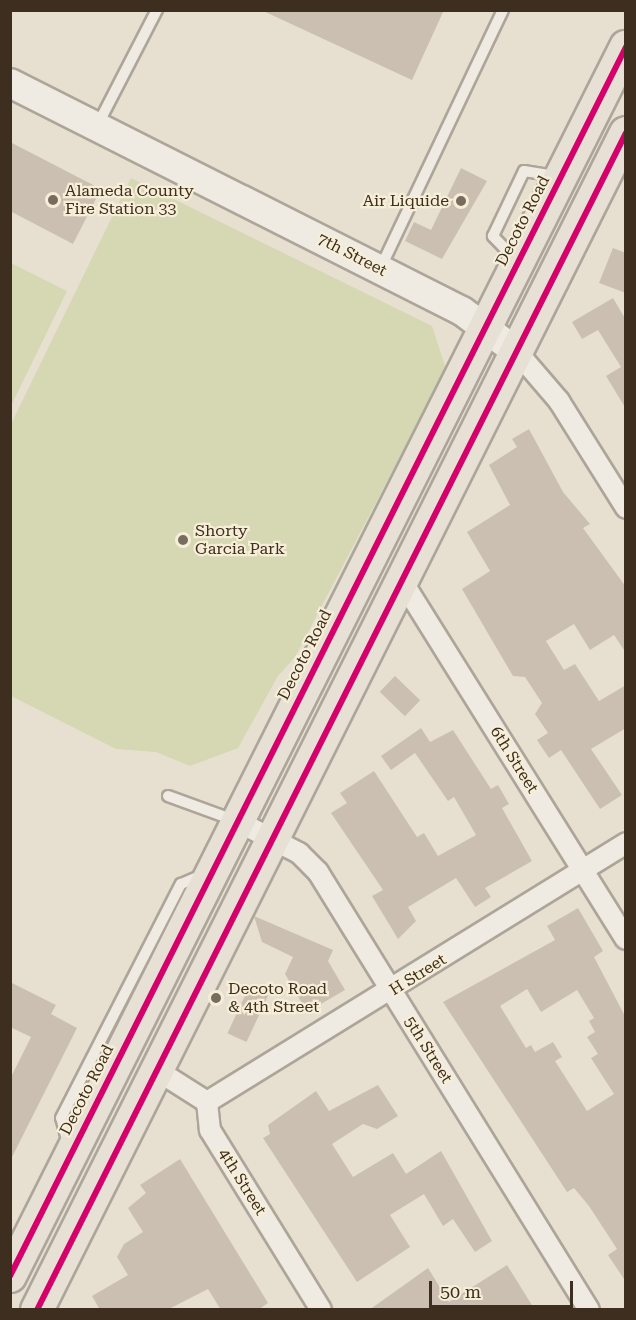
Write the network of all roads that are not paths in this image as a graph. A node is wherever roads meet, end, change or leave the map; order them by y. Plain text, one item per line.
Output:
1 (158, 10) edge
2 (503, 10) edge
3 (626, 47) edge
4 (10, 83) edge
5 (97, 126) junction
6 (626, 132) edge
7 (380, 269) junction
8 (486, 326) junction
9 (517, 352) junction
10 (626, 508) edge
11 (402, 581) junction
12 (168, 796) dead end
13 (237, 821) junction
14 (272, 839) junction
15 (626, 843) edge
16 (582, 870) junction
17 (626, 939) edge
18 (392, 992) junction
19 (156, 1069) junction
20 (207, 1102) junction
21 (10, 1276) edge
22 (45, 1304) edge
23 (321, 1310) edge
24 (589, 1310) edge

1 - 5 lane
2 - 7 lane
3 - 8 main road, Decoto Road
4 - 5 street, 7th Street
5 - 7 street, 7th Street
6 - 9 main road
7 - 8 street, 7th Street
8 - 9 street, 7th Street
8 - 13 main road, Decoto Road
9 - 10 street, 7th Street
9 - 11 main road
11 - 14 main road
11 - 16 street, 6th Street
12 - 13 lane
13 - 14 street, 5th Street
13 - 21 main road, Decoto Road
14 - 18 street, 5th Street
14 - 19 main road
15 - 16 street, H Street
16 - 17 street, 6th Street
16 - 18 street, H Street
18 - 20 street, H Street
18 - 24 street, 5th Street
19 - 20 street
19 - 22 main road
20 - 23 street, 4th Street

